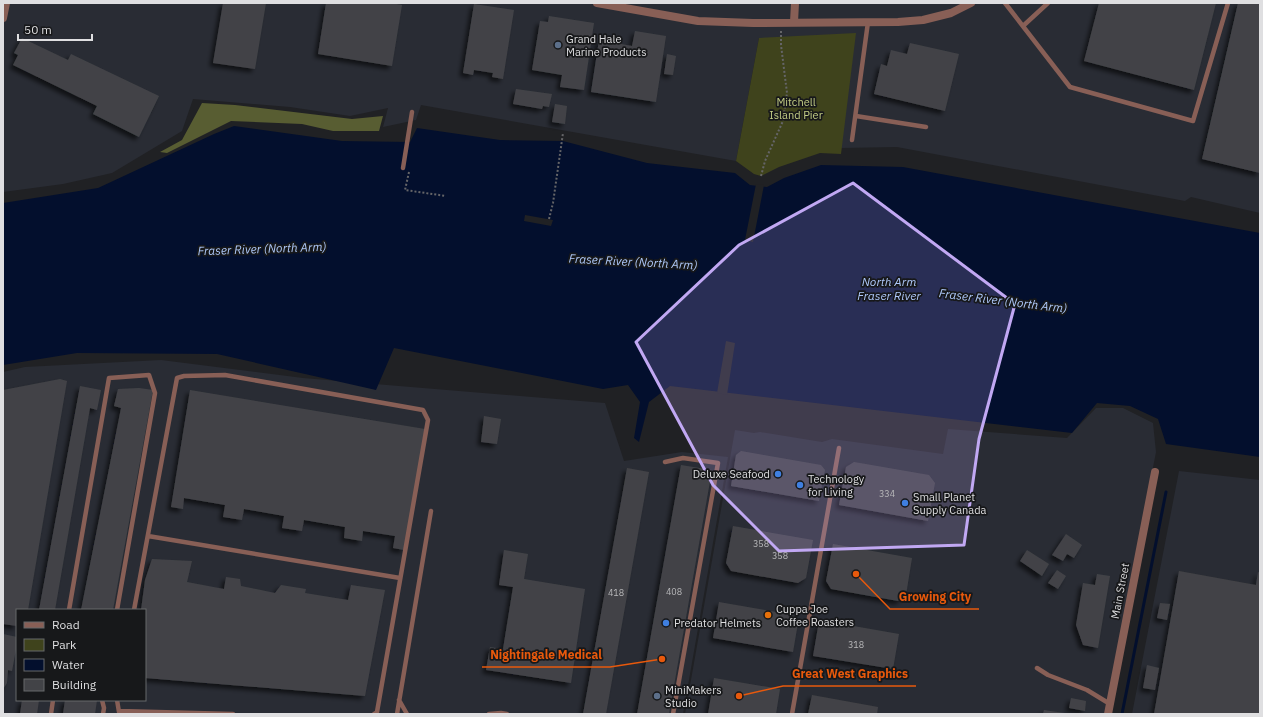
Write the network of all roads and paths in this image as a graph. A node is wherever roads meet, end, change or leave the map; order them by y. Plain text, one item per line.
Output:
1 (6, 3) edge
2 (597, 3) edge
3 (795, 3) edge
4 (971, 3) edge
5 (1005, 3) edge
6 (1048, 3) edge
7 (1228, 3) edge
8 (3, 18) edge
9 (794, 22) junction
10 (868, 22) junction
11 (1023, 26) junction
12 (780, 31) dead end
13 (412, 112) dead end
14 (856, 116) junction
15 (926, 127) dead end
16 (564, 133) dead end
17 (852, 140) dead end
18 (410, 166) dead end
19 (403, 168) dead end
20 (761, 176) dead end
21 (446, 196) dead end
22 (549, 219) dead end
23 (839, 448) dead end
24 (666, 462) dead end
25 (1155, 472) dead end
26 (431, 511) dead end
27 (148, 536) junction
28 (400, 578) junction
29 (69, 609) edge
30 (117, 609) edge
31 (134, 609) edge
32 (1037, 668) dead end
33 (399, 700) junction
34 (53, 701) edge
35 (102, 701) edge
36 (117, 701) edge
37 (1110, 704) junction
38 (119, 713) edge
39 (51, 714) edge
40 (104, 714) edge
41 (233, 714) edge
42 (374, 714) edge
43 (397, 714) edge
44 (407, 714) edge
45 (489, 714) edge
46 (507, 714) edge
47 (673, 714) edge
48 (792, 714) edge
49 (1108, 714) edge

1 - 8 street
2 - 9 street
3 - 9 street
4 - 10 street
5 - 11 lane
6 - 11 lane
7 - 11 lane
9 - 10 street
10 - 14 lane
12 - 20 path
13 - 19 lane
14 - 15 lane
14 - 17 lane
16 - 22 path
18 - 21 path
23 - 48 lane
24 - 47 lane
25 - 37 street, Main Street
26 - 33 lane
27 - 28 lane
27 - 28 lane
27 - 31 lane
28 - 42 lane
29 - 30 lane
32 - 37 lane
33 - 43 lane
33 - 44 lane
34 - 39 lane
35 - 40 lane
36 - 38 lane
37 - 49 street, Main Street
38 - 41 lane
45 - 46 lane

